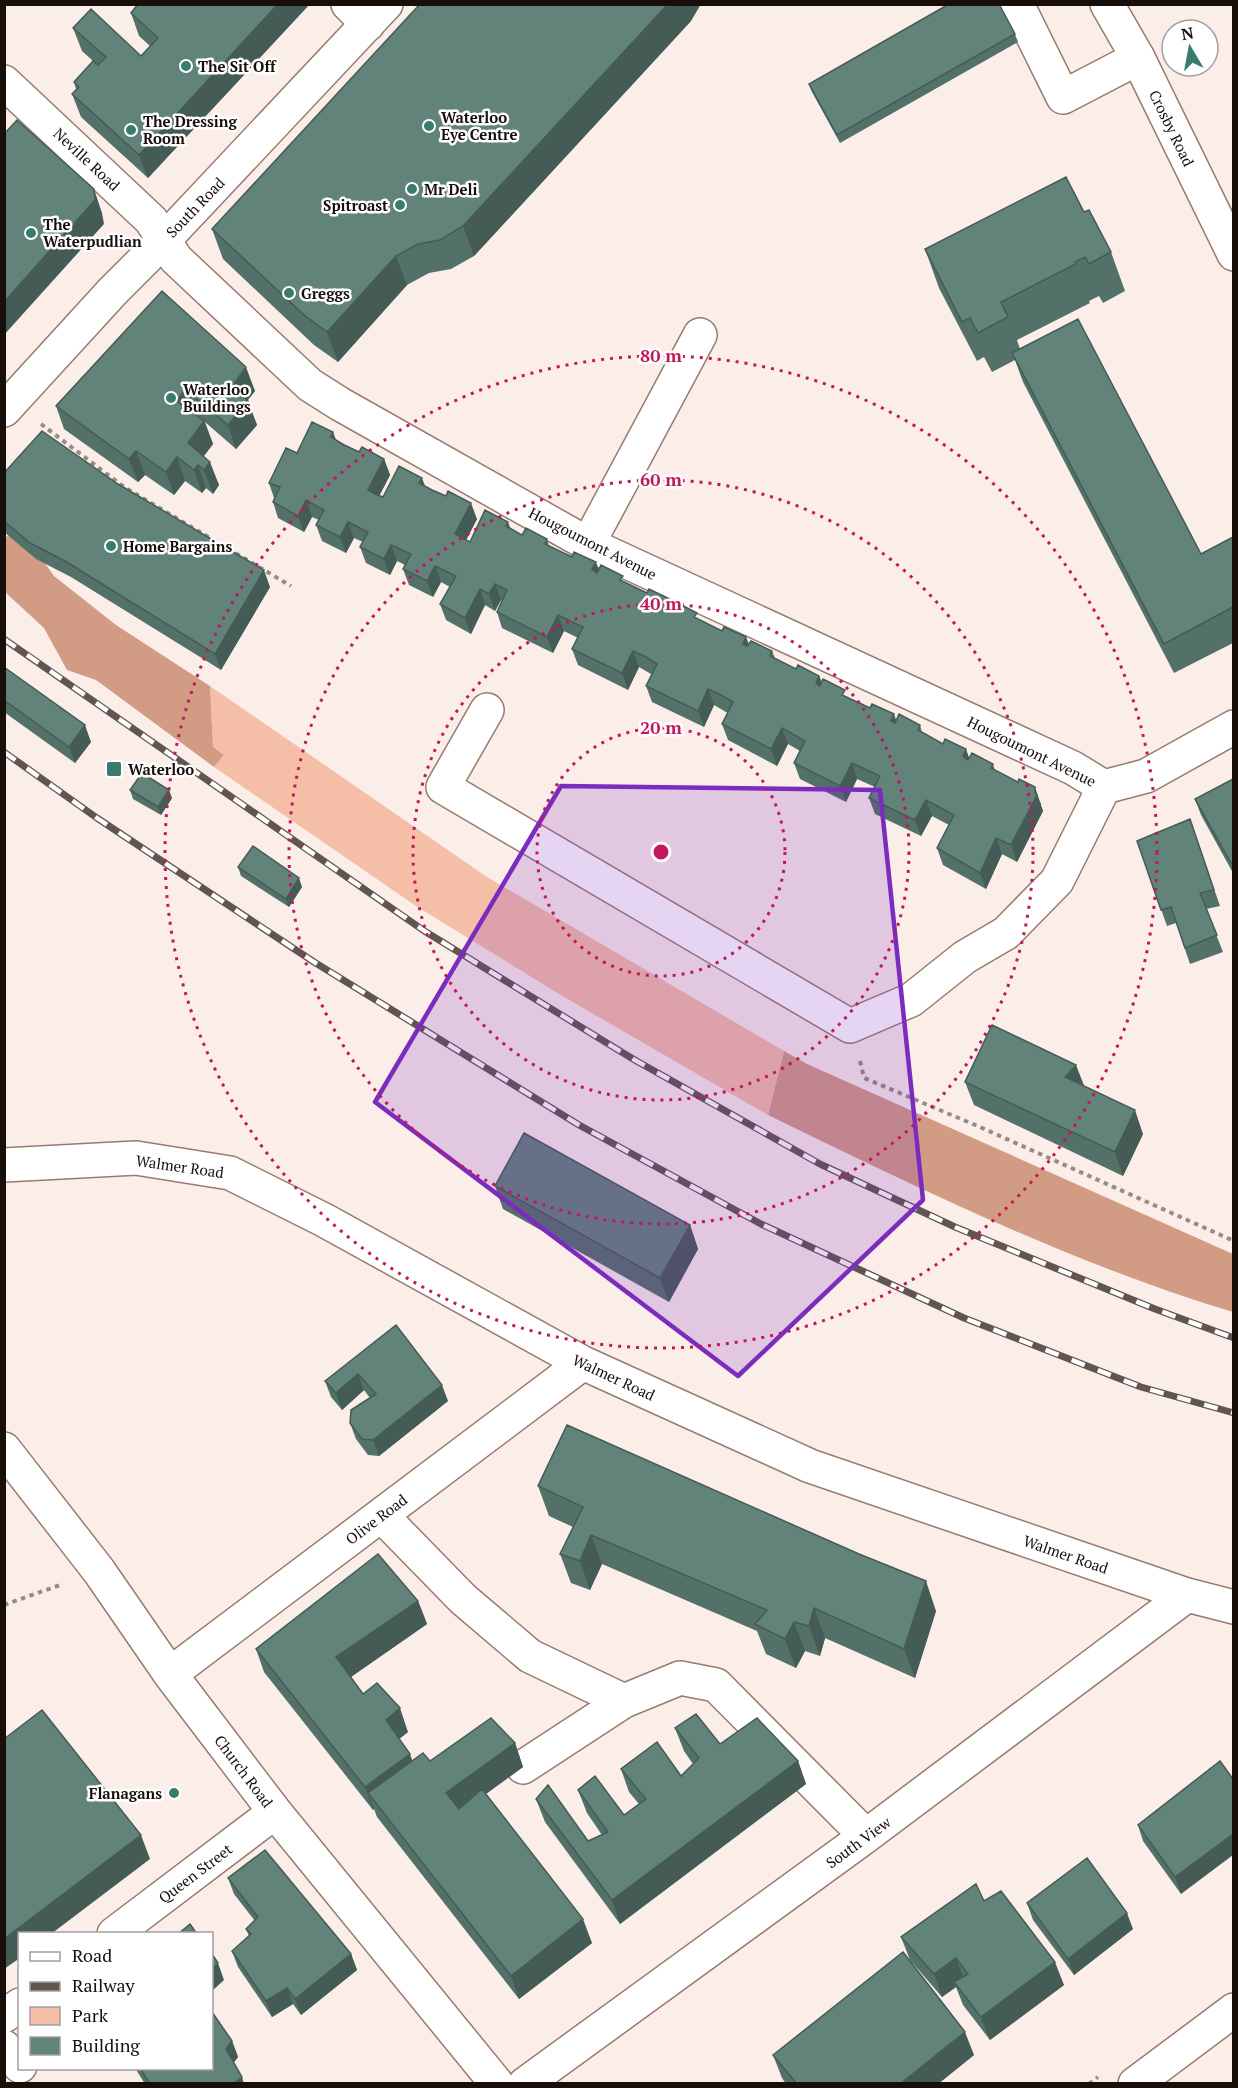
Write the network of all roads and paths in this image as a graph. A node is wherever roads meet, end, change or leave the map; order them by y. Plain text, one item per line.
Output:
1 (1017, 4) edge
2 (1107, 4) edge
3 (368, 11) edge
4 (1138, 58) junction
5 (4, 82) edge
6 (164, 240) junction
7 (1233, 254) edge
8 (700, 335) dead end
9 (8, 405) edge
10 (588, 544) junction
11 (291, 586) dead end
12 (487, 710) dead end
13 (1233, 727) edge
14 (1104, 787) junction
15 (850, 1026) junction
16 (4, 1165) edge
17 (1233, 1241) edge
18 (583, 1363) junction
19 (4, 1449) edge
20 (381, 1515) junction
21 (99, 1571) junction
22 (1187, 1595) junction
23 (4, 1605) edge
24 (1233, 1607) edge
25 (170, 1674) junction
26 (624, 1701) junction
27 (523, 1767) dead end
28 (275, 1812) junction
29 (866, 1836) junction
30 (117, 1932) edge
31 (18, 2006) edge
32 (1233, 2010) edge
33 (4, 2016) edge
34 (4, 2047) edge
35 (18, 2064) edge
36 (22, 2070) edge
37 (33, 2084) edge
38 (497, 2084) edge
39 (525, 2084) edge
40 (1135, 2084) edge

1 - 4 main road
2 - 4 main road, Crosby Road
3 - 6 main road, South Road
4 - 7 main road, Crosby Road
5 - 6 main road, Neville Road
6 - 9 main road, South Road
6 - 10 main road, Hougoumont Avenue
8 - 10 main road
9 - 11 path
10 - 14 main road, Hougoumont Avenue
12 - 15 main road
13 - 14 main road, Hougoumont Avenue
14 - 15 main road
15 - 17 path
16 - 18 main road, Walmer Road
18 - 20 main road, Olive Road
18 - 22 main road, Walmer Road
19 - 21 main road, Church Road
20 - 25 main road, Olive Road
20 - 26 main road
21 - 23 path
21 - 25 main road, Church Road
22 - 24 main road, Walmer Road
22 - 29 main road, South View
25 - 28 main road, Church Road
26 - 27 main road
26 - 29 main road
28 - 30 main road, Queen Street
28 - 38 main road, Church Road
29 - 39 main road, South View
31 - 33 main road
32 - 40 main road
34 - 35 main road
36 - 37 main road

